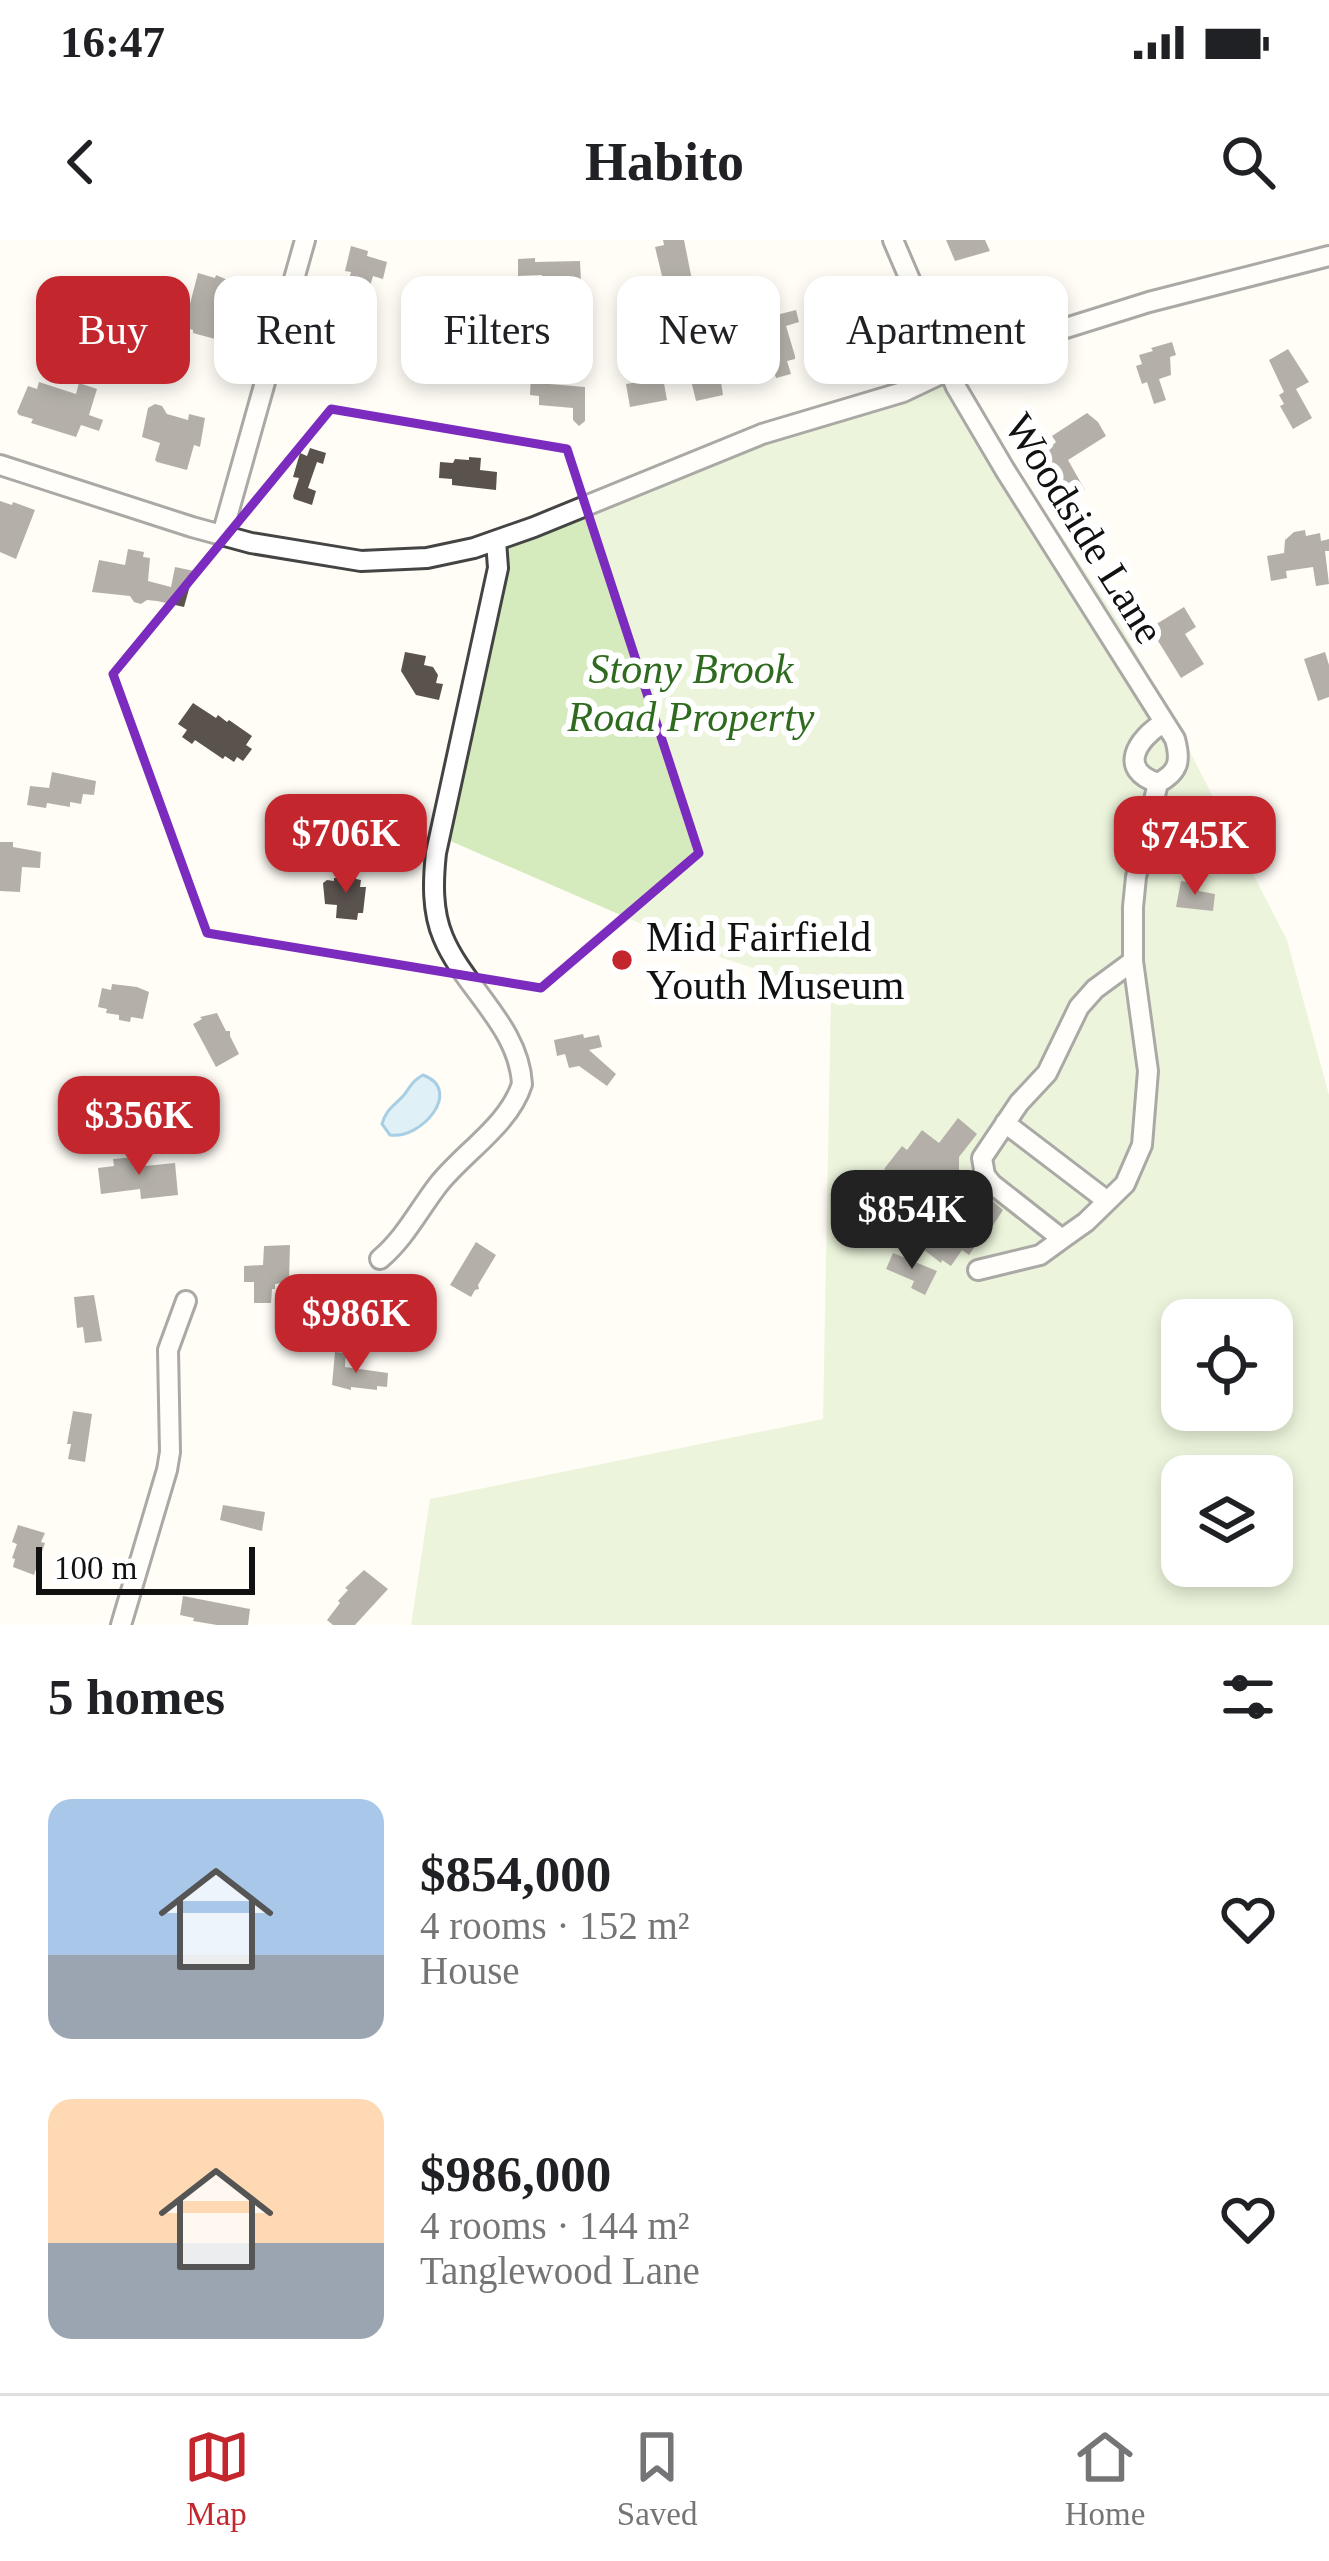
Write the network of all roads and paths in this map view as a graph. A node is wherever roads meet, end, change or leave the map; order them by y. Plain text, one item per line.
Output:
1 (305, 240) edge
2 (893, 240) edge
3 (1329, 256) edge
4 (908, 276) edge
5 (1068, 327) edge
6 (921, 384) edge
7 (956, 384) edge
8 (0, 465) edge
9 (222, 535) junction
10 (496, 541) junction
11 (1163, 723) junction
12 (1158, 783) junction
13 (1133, 962) junction
14 (1005, 1123) junction
15 (1106, 1200) junction
16 (1062, 1239) junction
17 (380, 1258) dead end
18 (978, 1270) dead end
19 (186, 1301) dead end
20 (121, 1625) edge

1 - 9 street
2 - 4 street, Woodside Lane
3 - 5 street
6 - 10 street
7 - 11 street, Woodside Lane
8 - 9 street
9 - 10 street
10 - 17 street
11 - 12 street, Woodside Lane
11 - 12 street, Woodside Lane
12 - 13 street, Woodside Lane
13 - 14 street
13 - 15 street, Woodside Lane
14 - 15 street
14 - 16 street
15 - 16 street, Woodside Lane
16 - 18 street, Woodside Lane
19 - 20 street

